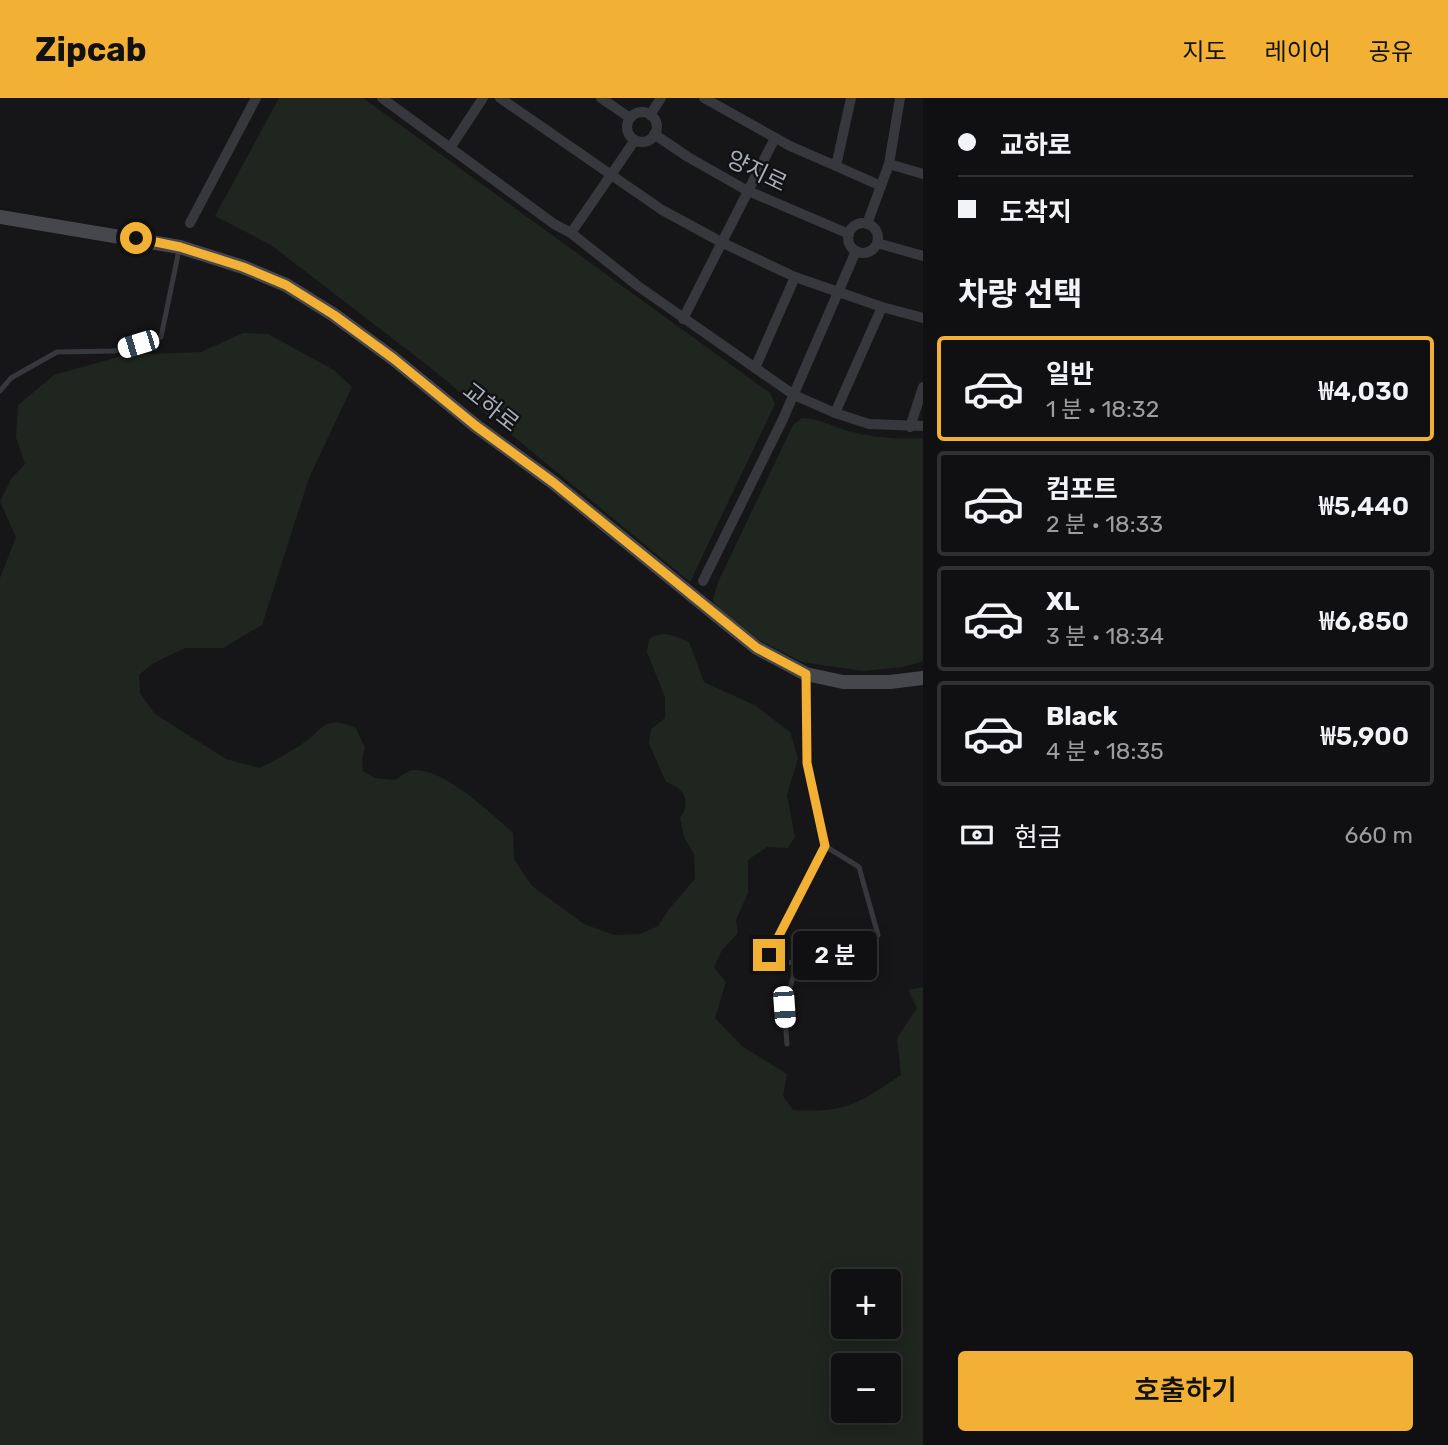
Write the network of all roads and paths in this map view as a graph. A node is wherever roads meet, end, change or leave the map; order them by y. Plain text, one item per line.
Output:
1 (256, 98) edge
2 (382, 98) edge
3 (482, 98) edge
4 (500, 98) edge
5 (601, 98) edge
6 (662, 98) edge
7 (704, 98) edge
8 (851, 98) edge
9 (900, 98) edge
10 (650, 115) junction
11 (630, 118) junction
12 (654, 134) junction
13 (775, 138) junction
14 (635, 140) junction
15 (450, 148) junction
16 (889, 164) junction
17 (836, 166) junction
18 (923, 174) edge
19 (610, 176) junction
20 (881, 186) junction
21 (748, 191) junction
22 (0, 217) edge
23 (190, 223) dead end
24 (867, 224) junction
25 (571, 233) junction
26 (849, 234) junction
27 (723, 243) junction
28 (877, 243) junction
29 (180, 247) junction
30 (856, 251) junction
31 (923, 256) edge
32 (795, 277) junction
33 (838, 292) junction
34 (882, 307) junction
35 (923, 318) edge
36 (683, 319) junction
37 (755, 368) junction
38 (923, 387) edge
39 (0, 391) edge
40 (794, 395) junction
41 (835, 413) junction
42 (923, 426) edge
43 (909, 427) junction
44 (703, 581) dead end
45 (806, 674) junction
46 (923, 678) edge
47 (825, 846) junction
48 (878, 935) dead end
49 (787, 1044) dead end

1 - 23 street
2 - 15 street
3 - 15 street
4 - 19 street
5 - 11 street
6 - 10 street
7 - 13 street
8 - 17 street
9 - 16 street
10 - 11 street
10 - 12 street
11 - 14 street
12 - 14 street
12 - 21 street, 양지로
13 - 17 street
13 - 21 street
14 - 19 street
15 - 25 street
16 - 18 street
16 - 20 street
17 - 20 street
19 - 25 street
19 - 27 street
20 - 24 street
21 - 26 street, 양지로
21 - 27 street
22 - 29 street, 교하로
24 - 26 street
24 - 28 street
25 - 36 street
26 - 30 street
27 - 32 street
27 - 36 street
28 - 30 street
28 - 31 street
29 - 39 lane
29 - 45 street, 교하로
30 - 33 street
32 - 33 street
32 - 37 street
33 - 34 street
33 - 40 street
34 - 35 street
34 - 41 street
36 - 37 street
37 - 40 street
38 - 43 street
40 - 41 street
40 - 44 street
41 - 43 street
42 - 43 street
45 - 46 street, 교하로
45 - 47 lane
47 - 48 lane
47 - 49 lane

